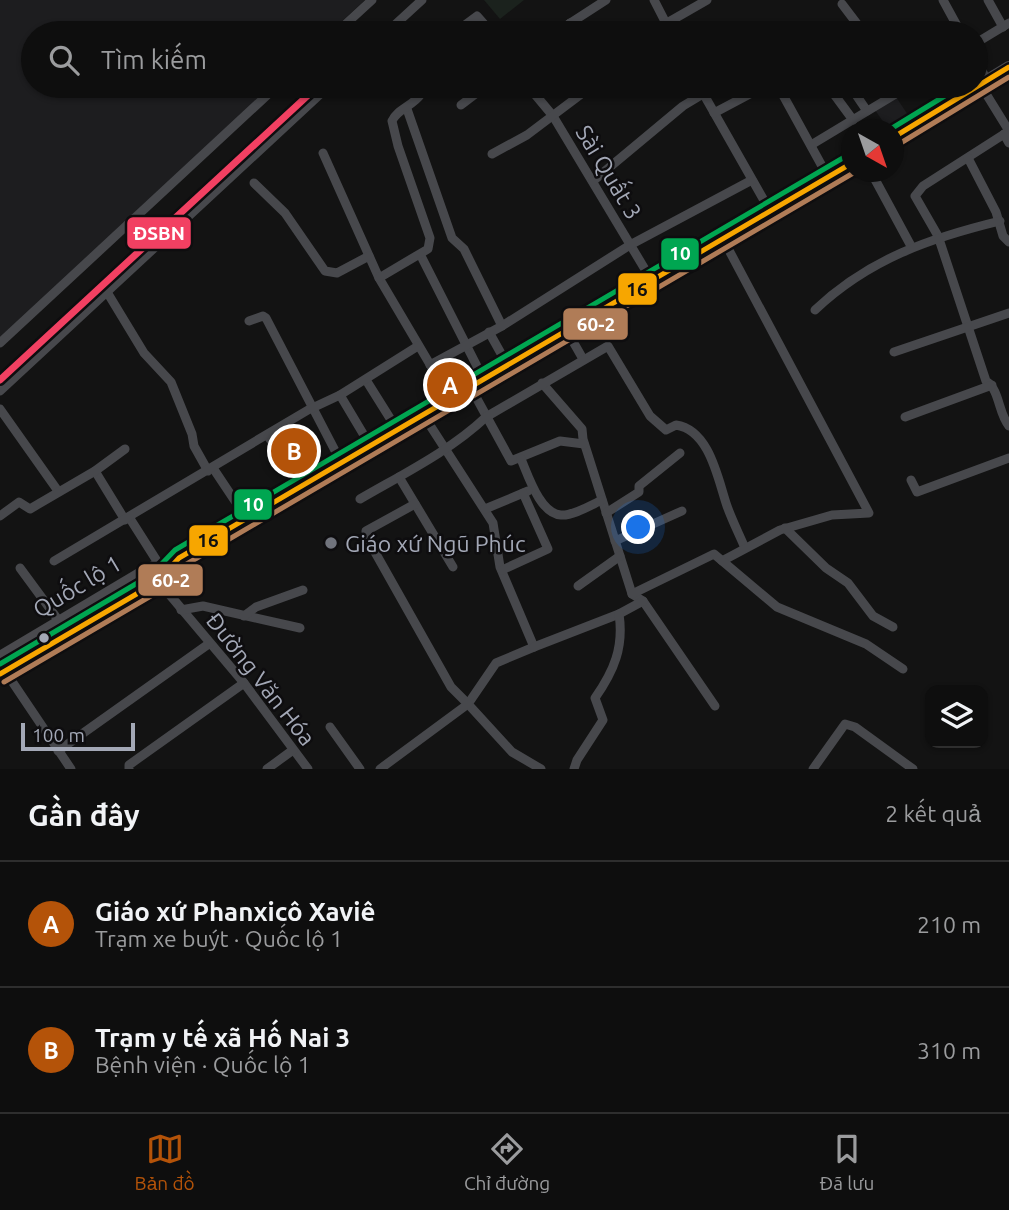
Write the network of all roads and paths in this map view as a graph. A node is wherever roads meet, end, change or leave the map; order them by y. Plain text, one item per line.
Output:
1 (372, 0) edge
2 (422, 0) edge
3 (606, 0) edge
4 (654, 0) edge
5 (706, 0) edge
6 (943, 0) edge
7 (988, 0) edge
8 (842, 4) dead end
9 (349, 21) edge
10 (399, 21) edge
11 (573, 21) edge
12 (666, 21) edge
13 (670, 21) edge
14 (855, 21) edge
15 (954, 21) edge
16 (1006, 25) edge
17 (988, 36) edge
18 (1009, 67) edge
19 (988, 79) edge
20 (988, 92) edge
21 (264, 98) edge
22 (316, 98) edge
23 (417, 98) edge
24 (470, 98) edge
25 (538, 98) edge
26 (576, 98) edge
27 (692, 98) edge
28 (706, 98) edge
29 (742, 98) edge
30 (785, 98) edge
31 (837, 98) edge
32 (858, 98) edge
33 (886, 98) edge
34 (957, 98) edge
35 (460, 105) dead end
36 (407, 109) junction
37 (867, 111) junction
38 (714, 113) junction
39 (553, 116) junction
40 (852, 119) edge
41 (855, 119) edge
42 (841, 127) edge
43 (904, 131) edge
44 (1007, 132) edge
45 (1009, 143) edge
46 (811, 145) junction
47 (323, 153) dead end
48 (492, 154) dead end
49 (968, 159) junction
50 (841, 169) edge
51 (828, 177) junction
52 (752, 180) junction
53 (593, 181) junction
54 (877, 182) edge
55 (254, 183) dead end
56 (770, 211) junction
57 (1000, 222) junction
58 (938, 236) junction
59 (723, 239) junction
60 (1009, 242) edge
61 (630, 245) junction
62 (912, 246) junction
63 (369, 256) junction
64 (421, 256) junction
65 (379, 278) junction
66 (652, 281) junction
67 (107, 292) junction
68 (815, 310) dead end
69 (1009, 313) edge
70 (248, 321) dead end
71 (502, 326) junction
72 (970, 326) junction
73 (567, 331) junction
74 (489, 332) junction
75 (1, 341) edge
76 (466, 345) junction
77 (418, 346) junction
78 (894, 352) dead end
79 (583, 359) junction
80 (430, 365) junction
81 (509, 366) junction
82 (366, 380) junction
83 (484, 380) junction
84 (542, 383) junction
85 (992, 385) junction
86 (471, 388) junction
87 (0, 391) edge
88 (340, 395) junction
89 (451, 400) junction
90 (313, 409) junction
91 (0, 410) edge
92 (424, 416) junction
93 (486, 417) junction
94 (905, 417) dead end
95 (1009, 426) edge
96 (398, 431) junction
97 (268, 436) junction
98 (584, 444) junction
99 (371, 447) junction
100 (445, 448) junction
101 (125, 449) dead end
102 (680, 453) dead end
103 (1009, 458) edge
104 (521, 459) junction
105 (342, 464) junction
106 (211, 469) junction
107 (95, 471) junction
108 (399, 477) junction
109 (911, 480) dead end
110 (302, 488) junction
111 (535, 488) junction
112 (58, 491) junction
113 (523, 493) junction
114 (360, 499) dead end
115 (602, 500) junction
116 (543, 503) junction
117 (415, 504) junction
118 (530, 508) junction
119 (485, 509) junction
120 (682, 511) dead end
121 (606, 513) junction
122 (0, 516) edge
123 (127, 519) junction
124 (247, 519) junction
125 (785, 528) junction
126 (615, 541) junction
127 (745, 548) junction
128 (620, 556) junction
129 (54, 561) dead end
130 (722, 561) junction
131 (453, 567) dead end
132 (20, 568) dead end
133 (502, 570) junction
134 (157, 572) junction
135 (578, 586) dead end
136 (303, 590) dead end
137 (632, 594) junction
138 (643, 601) junction
139 (181, 610) junction
140 (619, 614) junction
141 (244, 616) junction
142 (59, 621) junction
143 (893, 627) dead end
144 (300, 628) dead end
145 (210, 643) junction
146 (534, 647) junction
147 (0, 657) edge
148 (903, 669) dead end
149 (2, 670) edge
150 (244, 683) junction
151 (468, 704) junction
152 (715, 706) dead end
153 (330, 727) dead end
154 (293, 750) junction
155 (58, 751) junction
156 (71, 769) edge
157 (129, 769) edge
158 (267, 769) edge
159 (308, 769) edge
160 (360, 769) edge
161 (380, 769) edge
162 (541, 769) edge
163 (574, 769) edge
164 (814, 769) edge
165 (913, 769) edge

1 - 9 street
2 - 10 street
3 - 11 street
4 - 12 street
5 - 13 street
6 - 15 street
7 - 16 street
8 - 14 street
16 - 17 street
18 - 19 highway
20 - 44 street
21 - 75 street
22 - 67 street
23 - 36 street
24 - 35 street
25 - 39 street, Sài Quất 3
26 - 39 street
27 - 53 street
28 - 38 street
29 - 38 street
30 - 46 street
31 - 40 street
32 - 37 street
33 - 37 street
34 - 43 highway
36 - 64 street
36 - 71 street
37 - 41 street
38 - 52 street
39 - 48 street
39 - 53 street, Sài Quất 3
42 - 46 street
44 - 45 street
44 - 49 street
46 - 51 street
47 - 63 street
49 - 57 street
49 - 58 street
50 - 51 highway, Quốc lộ 1
51 - 56 highway, Quốc lộ 1
52 - 56 street
52 - 61 street
53 - 61 street, Sài Quất 3
54 - 62 street
55 - 63 street
56 - 59 highway, Quốc lộ 1
57 - 58 street
57 - 60 street
58 - 62 street
58 - 72 street
59 - 66 highway, Quốc lộ 1
59 - 125 street
61 - 66 street, Sài Quất 3
61 - 71 street
62 - 68 street
63 - 65 street
64 - 65 street
64 - 76 street
65 - 77 street
66 - 73 highway, Quốc lộ 1
67 - 87 street
67 - 106 street
69 - 72 street
70 - 90 street
71 - 74 street
72 - 78 street
72 - 85 street
73 - 79 street
73 - 81 highway, Quốc lộ 1
74 - 76 street
74 - 81 street
76 - 80 street
76 - 83 street
77 - 80 street
77 - 82 street
79 - 84 street
79 - 127 street
80 - 89 street
81 - 83 highway, Quốc lộ 1
82 - 88 street
82 - 96 street
83 - 86 highway, Quốc lộ 1
84 - 93 street
84 - 98 street
85 - 94 street
85 - 95 street
86 - 89 highway, Quốc lộ 1
86 - 93 street
88 - 90 street
88 - 99 street
89 - 92 highway, Quốc lộ 1
90 - 97 street
90 - 105 street
91 - 112 street
92 - 96 highway, Quốc lộ 1
92 - 100 street
93 - 100 street
93 - 104 street
96 - 99 highway, Quốc lộ 1
97 - 106 street
97 - 110 street
98 - 104 street
98 - 115 street
99 - 105 highway, Quốc lộ 1
100 - 108 street
100 - 119 street
101 - 107 street
102 - 121 street
103 - 109 street
104 - 111 street
105 - 110 highway, Quốc lộ 1
106 - 123 street
106 - 124 street
107 - 112 street
107 - 123 street, Đường Văn Hóa
108 - 114 street
108 - 117 street
110 - 124 highway, Quốc lộ 1
111 - 113 street
111 - 116 street
112 - 122 street
113 - 118 street
113 - 119 street
115 - 116 street
115 - 121 street
116 - 118 street
117 - 131 street
117 - 151 street
118 - 133 street
119 - 133 street
120 - 126 street
121 - 126 street
123 - 129 street
123 - 134 street, Đường Văn Hóa
124 - 134 highway, Quốc lộ 1
125 - 127 street
125 - 143 street
126 - 128 street
127 - 130 street
128 - 135 street
128 - 137 street
130 - 137 street
130 - 148 street
132 - 142 street
133 - 146 street
134 - 139 street, Đường Văn Hóa
134 - 142 highway, Quốc lộ 1
134 - 149 highway, Quốc lộ 1
136 - 141 street
137 - 138 street
138 - 140 street
138 - 152 street
139 - 141 street
139 - 145 street, Đường Văn Hóa
140 - 146 street
140 - 163 street
141 - 144 street
142 - 147 highway, Quốc lộ 1
145 - 150 street, Đường Văn Hóa
145 - 155 street
146 - 151 street
149 - 155 street
150 - 154 street, Đường Văn Hóa
150 - 157 street
151 - 161 street
151 - 162 street
153 - 160 street
154 - 158 street
154 - 159 street, Đường Văn Hóa
155 - 156 street
164 - 165 street

